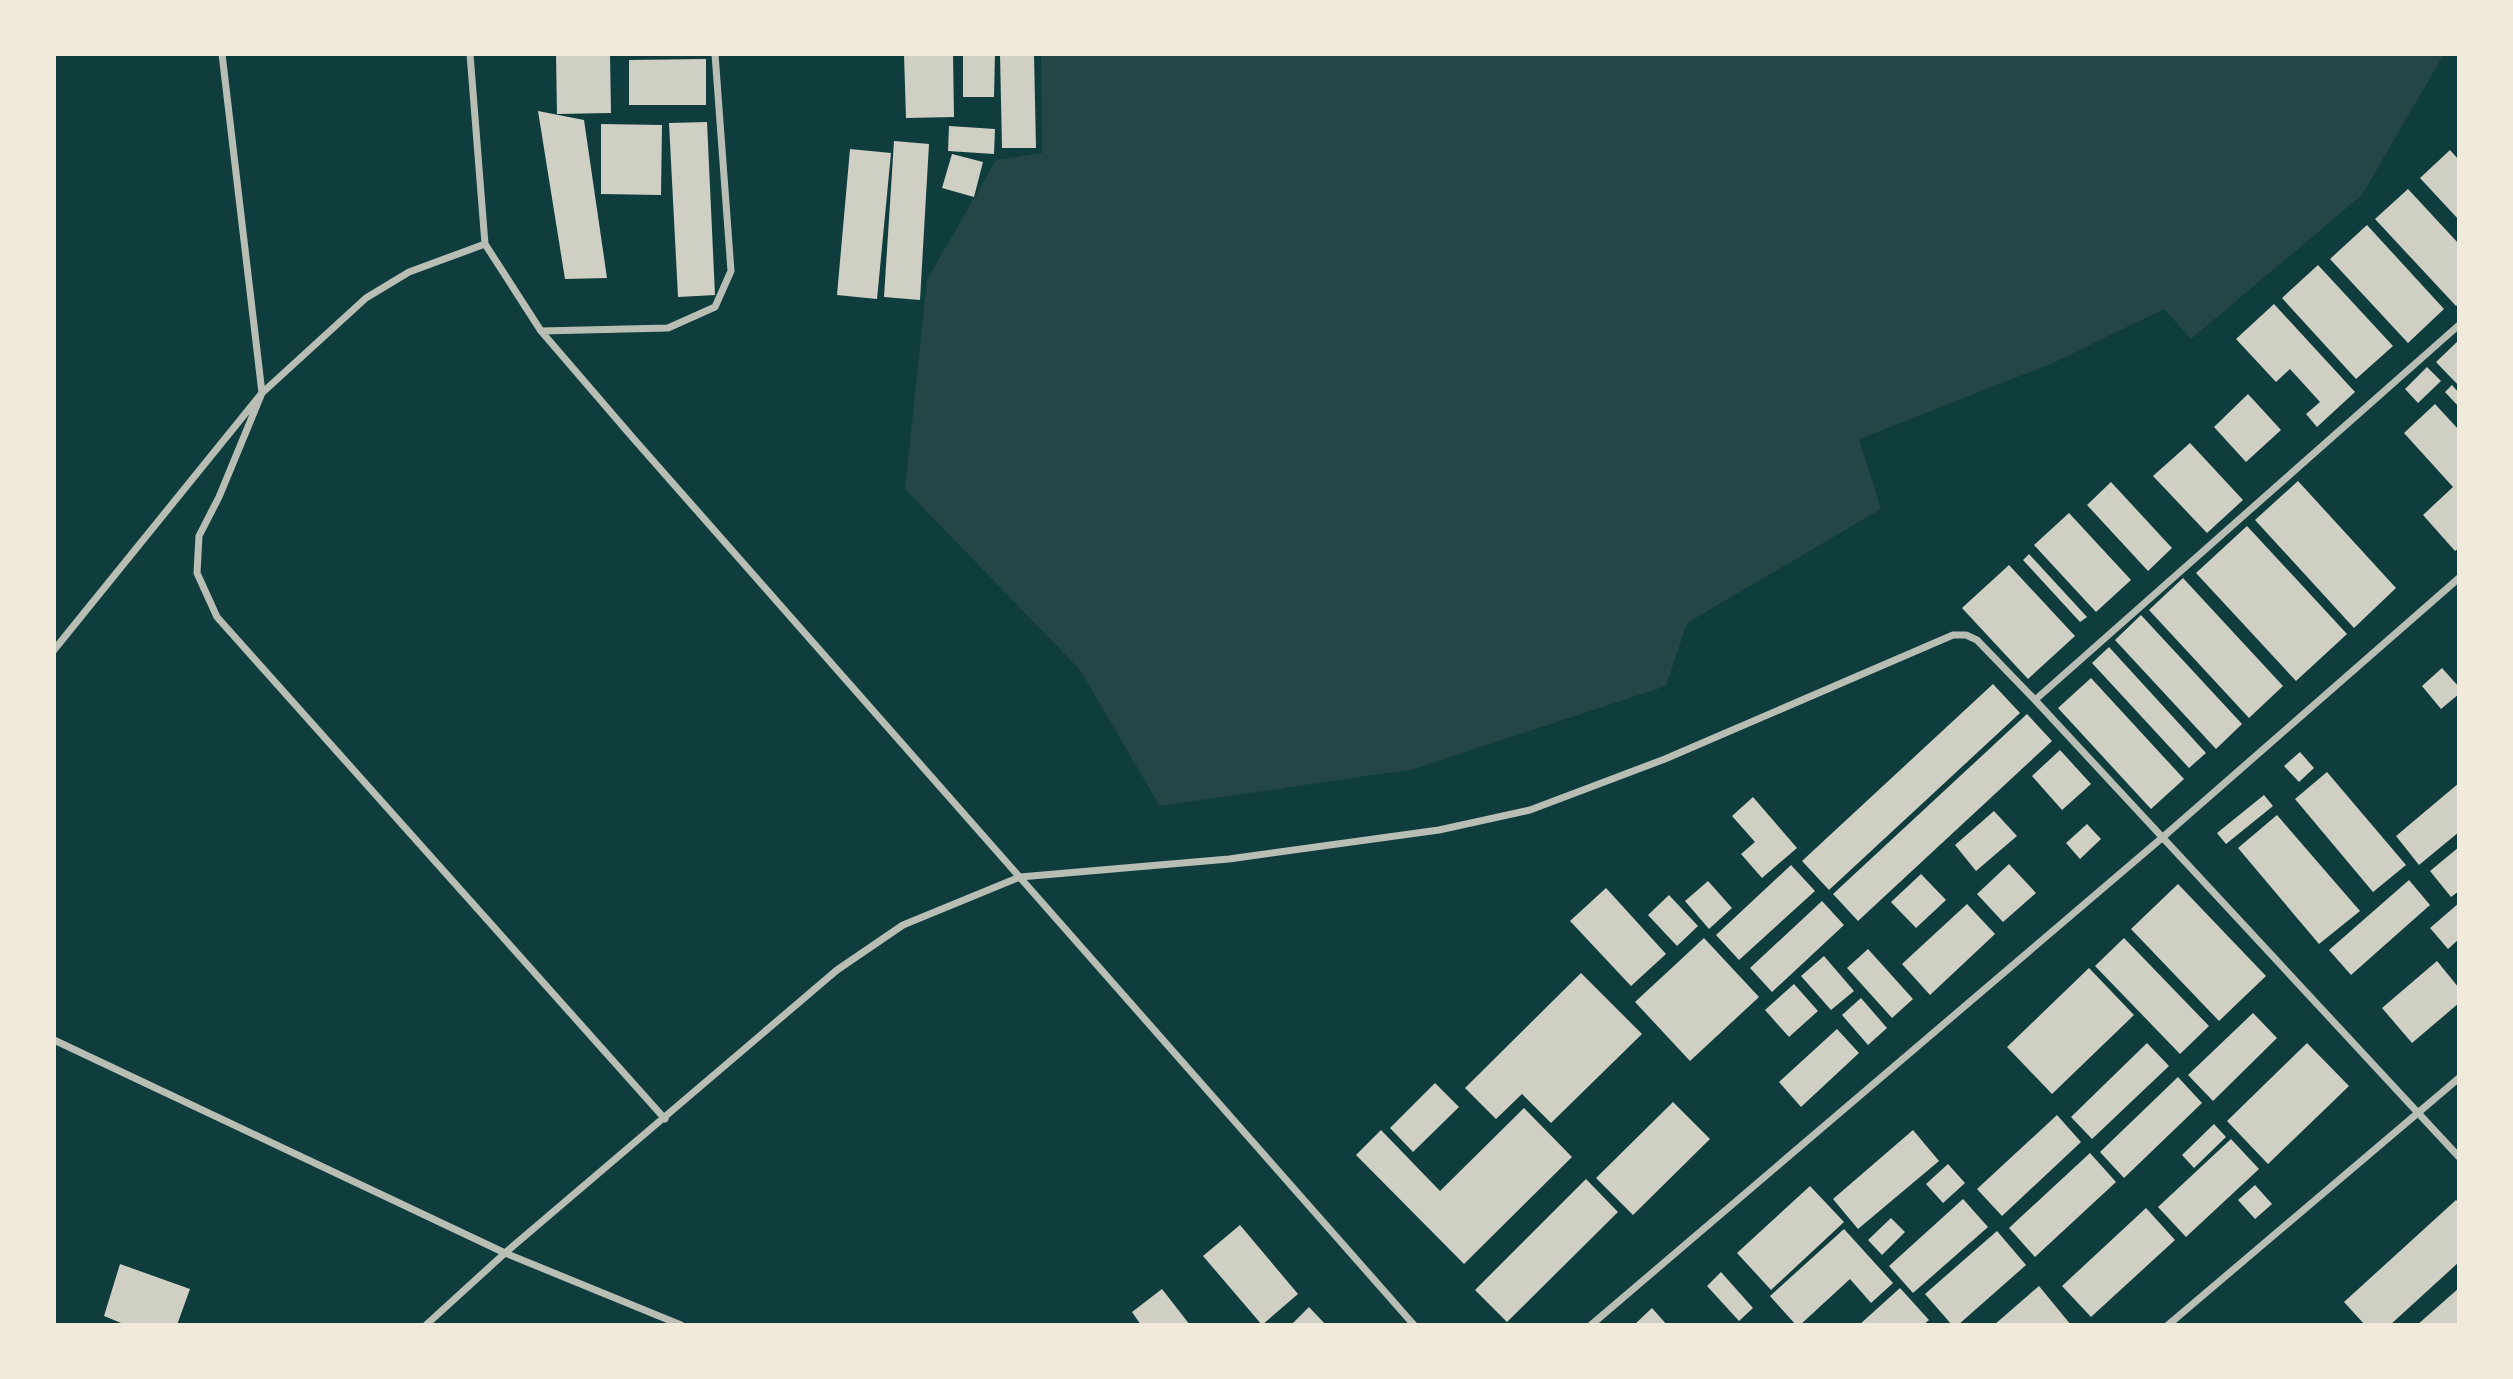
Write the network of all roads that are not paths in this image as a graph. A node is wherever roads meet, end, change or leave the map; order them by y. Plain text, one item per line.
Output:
1 (222, 54) edge
2 (470, 54) edge
3 (715, 54) edge
4 (485, 244) junction
5 (2459, 325) edge
6 (541, 331) junction
7 (262, 393) junction
8 (2459, 578) edge
9 (54, 650) edge
10 (2035, 700) junction
11 (2163, 837) junction
12 (1020, 877) junction
13 (54, 1040) edge
14 (2459, 1078) edge
15 (2419, 1112) junction
16 (665, 1119) junction
17 (2459, 1157) edge
18 (505, 1253) junction
19 (426, 1325) edge
20 (681, 1325) edge
21 (1414, 1325) edge
22 (1591, 1325) edge
23 (2168, 1325) edge

1 - 7 street
2 - 4 street
3 - 6 street
4 - 6 street
4 - 7 street
5 - 10 street
6 - 12 street
7 - 9 street
7 - 16 street
8 - 11 street
10 - 11 street
10 - 12 street
11 - 15 street
11 - 22 street
12 - 16 street
12 - 21 street
13 - 18 street
14 - 15 street
15 - 17 street
15 - 23 street
16 - 18 street
18 - 19 street
18 - 20 street

